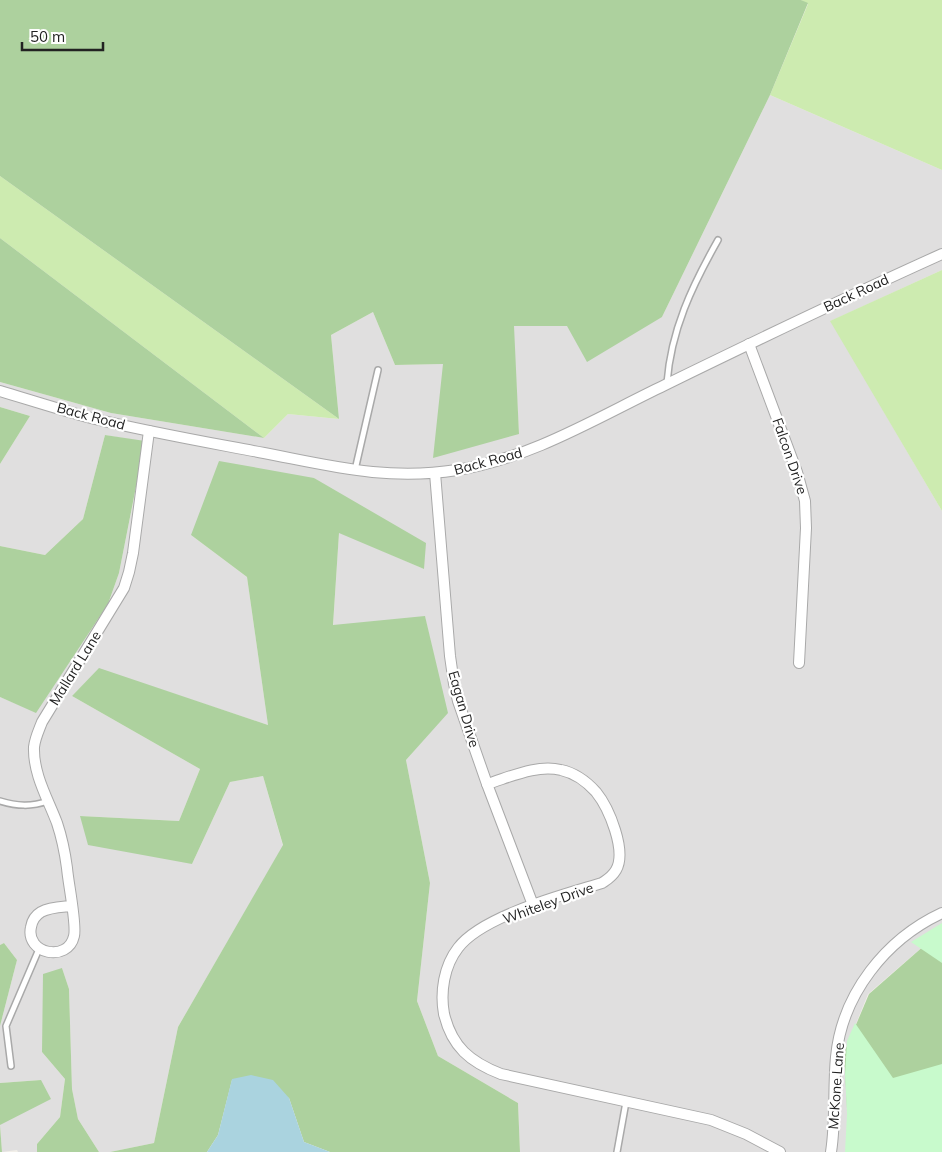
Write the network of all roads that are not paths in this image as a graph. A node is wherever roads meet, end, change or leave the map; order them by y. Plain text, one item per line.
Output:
1 (718, 240) dead end
2 (942, 254) edge
3 (749, 344) junction
4 (378, 370) dead end
5 (667, 384) junction
6 (0, 391) edge
7 (149, 431) junction
8 (355, 470) junction
9 (435, 473) junction
10 (799, 663) dead end
11 (487, 784) junction
12 (0, 801) edge
13 (48, 801) junction
14 (533, 905) junction
15 (71, 906) junction
16 (942, 913) edge
17 (39, 949) junction
18 (11, 1066) dead end
19 (626, 1102) junction
20 (617, 1152) edge
21 (780, 1152) edge
22 (831, 1152) edge

1 - 5 lane
2 - 3 street, Back Road
3 - 5 street, Back Road
3 - 10 street, Falcon Drive
4 - 8 lane
5 - 9 street, Back Road
6 - 7 street, Back Road
7 - 8 street, Back Road
7 - 13 street, Mallard Lane
8 - 9 street, Back Road
9 - 11 street, Eagan Drive
11 - 14 street, Eagan Drive
11 - 14 street, Whiteley Drive
12 - 13 lane
13 - 15 street, Mallard Lane
14 - 19 street, Whiteley Drive
15 - 17 street, Mallard Lane
15 - 17 street
16 - 22 street, McKone Lane
17 - 18 lane
19 - 20 lane
19 - 21 street, Whiteley Drive

